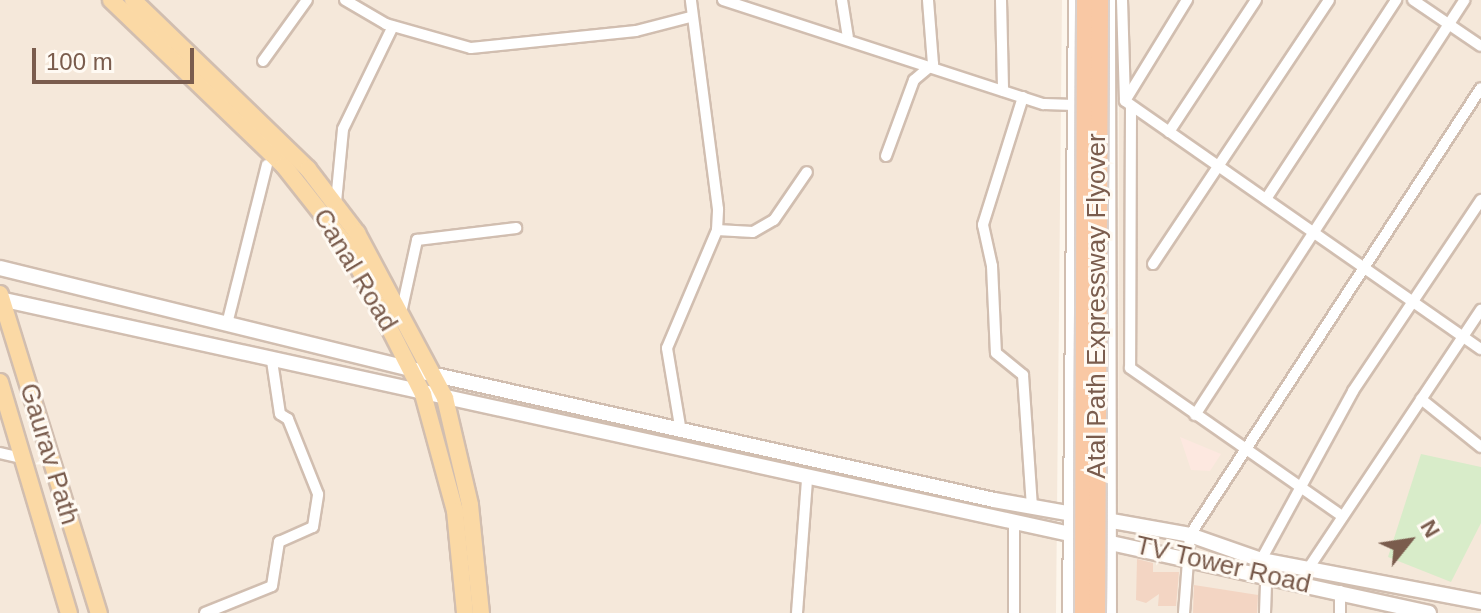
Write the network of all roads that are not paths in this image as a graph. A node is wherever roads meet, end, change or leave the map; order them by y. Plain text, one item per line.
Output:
1 (111, 0) edge
2 (133, 0) edge
3 (307, 0) edge
4 (345, 0) edge
5 (691, 0) edge
6 (723, 0) edge
7 (842, 0) edge
8 (928, 0) edge
9 (1001, 0) edge
10 (1075, 0) edge
11 (1085, 0) edge
12 (1100, 0) edge
13 (1109, 0) edge
14 (1122, 0) edge
15 (1187, 0) edge
16 (1256, 0) edge
17 (1329, 0) edge
18 (1396, 0) edge
19 (1413, 0) edge
20 (1465, 0) edge
21 (690, 17) junction
22 (1448, 24) junction
23 (393, 26) junction
24 (848, 37) junction
25 (1481, 45) edge
26 (263, 61) dead end
27 (931, 66) junction
28 (1481, 88) edge
29 (1003, 91) junction
30 (1023, 97) junction
31 (1128, 104) junction
32 (1074, 105) junction
33 (1169, 132) junction
34 (886, 156) dead end
35 (267, 165) dead end
36 (1221, 168) junction
37 (807, 172) dead end
38 (1266, 199) junction
39 (1481, 200) edge
40 (336, 202) junction
41 (516, 228) dead end
42 (717, 230) junction
43 (1318, 236) junction
44 (1153, 264) dead end
45 (0, 268) edge
46 (1368, 270) junction
47 (1, 298) edge
48 (1415, 303) junction
49 (1481, 310) edge
50 (401, 313) junction
51 (227, 324) junction
52 (1463, 337) junction
53 (1481, 349) edge
54 (272, 361) junction
55 (412, 370) junction
56 (431, 374) junction
57 (0, 382) edge
58 (423, 394) junction
59 (445, 398) junction
60 (1421, 399) junction
61 (1195, 415) junction
62 (680, 426) junction
63 (1481, 447) edge
64 (1248, 452) junction
65 (0, 453) edge
66 (21, 458) junction
67 (807, 480) junction
68 (1298, 486) junction
69 (994, 500) junction
70 (1032, 507) junction
71 (1069, 514) junction
72 (1342, 516) junction
73 (991, 520) junction
74 (1110, 521) junction
75 (1014, 524) junction
76 (1069, 533) junction
77 (1190, 535) junction
78 (1110, 540) junction
79 (1185, 555) junction
80 (1261, 560) junction
81 (1310, 566) junction
82 (1266, 578) junction
83 (1340, 591) junction
84 (1481, 602) edge
85 (69, 613) edge
86 (99, 613) edge
87 (205, 613) edge
88 (465, 613) edge
89 (481, 613) edge
90 (797, 613) edge
91 (1014, 613) edge
92 (1069, 613) edge
93 (1083, 613) edge
94 (1097, 613) edge
95 (1110, 613) edge
96 (1184, 613) edge
97 (1265, 613) edge
98 (1340, 613) edge
99 (1425, 613) edge

1 - 55 main road, Canal Road
2 - 40 main road
3 - 26 street
4 - 23 street
5 - 21 street
6 - 24 street
7 - 24 street
8 - 27 street
9 - 29 street
10 - 32 street
11 - 93 highway, Atal Path Expressway Flyover, bridge
12 - 94 highway, Atal Path Expressway Flyover, bridge
13 - 74 street
14 - 31 street
15 - 31 street
16 - 33 street
17 - 36 street
18 - 38 street
19 - 22 street
20 - 22 street
21 - 23 street
21 - 42 street
22 - 25 street
22 - 43 street
23 - 40 street
24 - 27 street
27 - 29 street
27 - 34 street
28 - 46 street
29 - 30 street
30 - 32 street
30 - 70 street
31 - 33 street
31 - 61 street
32 - 71 street
33 - 36 street
35 - 51 street
36 - 38 street
36 - 44 street
37 - 42 street
38 - 43 street
39 - 48 street
40 - 50 main road
41 - 50 street
42 - 62 street
43 - 46 street
43 - 61 street
45 - 51 main road, TV Tower Road
46 - 48 street
46 - 64 street
47 - 54 main road, TV Tower Road
47 - 86 main road, Gaurav Path
48 - 52 street
48 - 68 street
49 - 52 street
50 - 56 main road
51 - 55 main road, TV Tower Road
52 - 53 street
52 - 60 street
54 - 58 main road, TV Tower Road
54 - 87 street
55 - 56 main road, TV Tower Road
55 - 58 main road, Canal Road
56 - 59 main road
56 - 62 main road, TV Tower Road
57 - 66 main road
58 - 59 main road, TV Tower Road
58 - 88 main road, Canal Road
59 - 67 main road, TV Tower Road
59 - 89 main road
60 - 63 street
60 - 72 street
61 - 64 street
62 - 69 main road, TV Tower Road
64 - 68 street
64 - 77 street
65 - 66 street
66 - 85 main road
67 - 73 main road, TV Tower Road
67 - 90 street
68 - 72 street
68 - 80 street
69 - 70 main road, TV Tower Road
69 - 73 main road
70 - 71 main road, TV Tower Road
71 - 74 main road, TV Tower Road
71 - 76 street
72 - 81 street
73 - 75 main road, TV Tower Road
74 - 77 main road, TV Tower Road
74 - 78 street
75 - 76 main road, TV Tower Road
75 - 91 street
76 - 78 main road, TV Tower Road
76 - 92 street
77 - 79 street
77 - 80 main road, TV Tower Road
78 - 79 main road, TV Tower Road
78 - 95 street
79 - 82 main road, TV Tower Road
79 - 96 street
80 - 81 main road, TV Tower Road
81 - 84 main road, TV Tower Road
82 - 83 main road, TV Tower Road
82 - 97 street
83 - 98 street
83 - 99 main road, TV Tower Road

